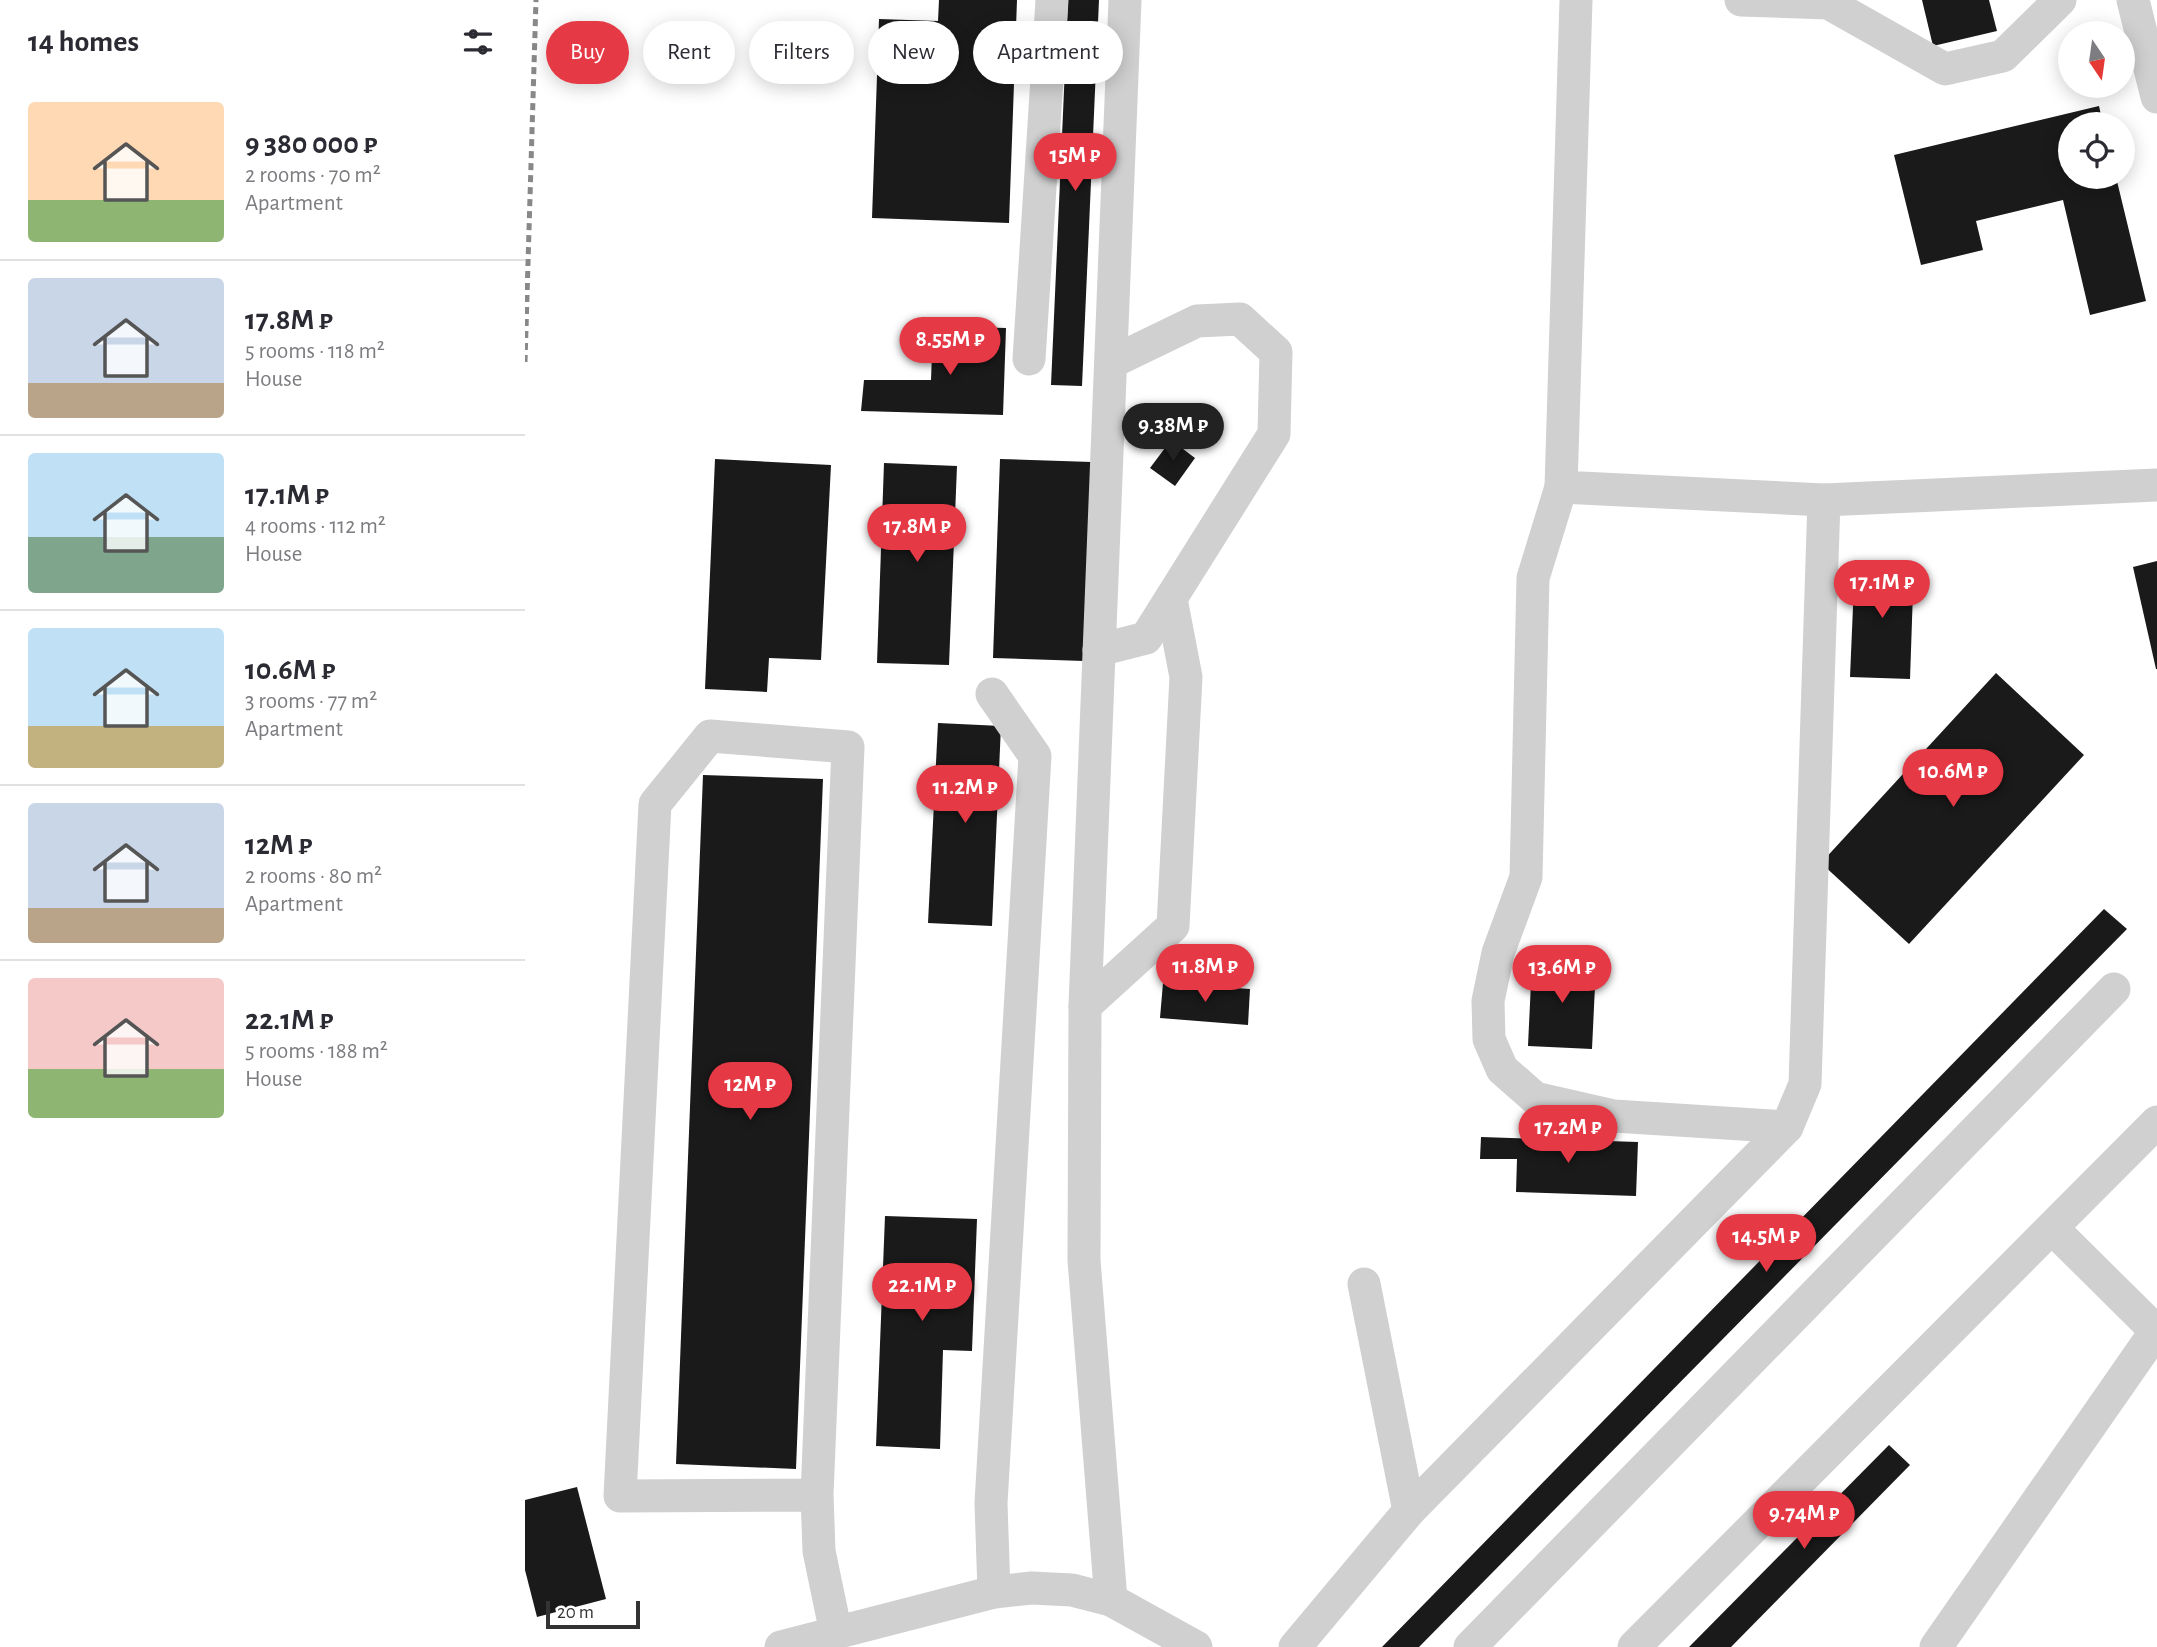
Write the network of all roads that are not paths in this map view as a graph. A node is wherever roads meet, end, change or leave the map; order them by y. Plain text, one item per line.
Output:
1 (1052, 0) edge
2 (1125, 0) edge
3 (1576, 0) edge
4 (1741, 0) edge
5 (2060, 0) edge
6 (2133, 0) edge
7 (2157, 97) edge
8 (1029, 359) dead end
9 (1112, 362) junction
10 (2157, 485) edge
11 (1561, 487) junction
12 (1824, 500) junction
13 (1171, 599) junction
14 (1099, 650) junction
15 (992, 694) dead end
16 (2114, 989) dead end
17 (1085, 1006) junction
18 (2157, 1122) edge
19 (1787, 1127) junction
20 (2052, 1228) junction
21 (1364, 1284) dead end
22 (817, 1495) junction
23 (1409, 1511) junction
24 (995, 1592) junction
25 (1111, 1600) junction
26 (836, 1633) junction
27 (781, 1647) edge
28 (1196, 1647) edge
29 (1295, 1647) edge
30 (1470, 1647) edge
31 (1634, 1647) edge
32 (1936, 1647) edge

1 - 8 street
2 - 9 street
3 - 11 street
4 - 5 street
6 - 7 street
9 - 13 street
9 - 14 street
10 - 12 street
11 - 12 street
11 - 19 street
12 - 19 street
13 - 14 street
13 - 17 street
14 - 17 street
15 - 24 street
16 - 30 street
17 - 25 street
18 - 20 street
19 - 23 street
20 - 31 street
20 - 32 street
21 - 23 street
22 - 22 street
22 - 26 street
23 - 29 street
24 - 25 street
24 - 26 street
25 - 28 street
26 - 27 street

